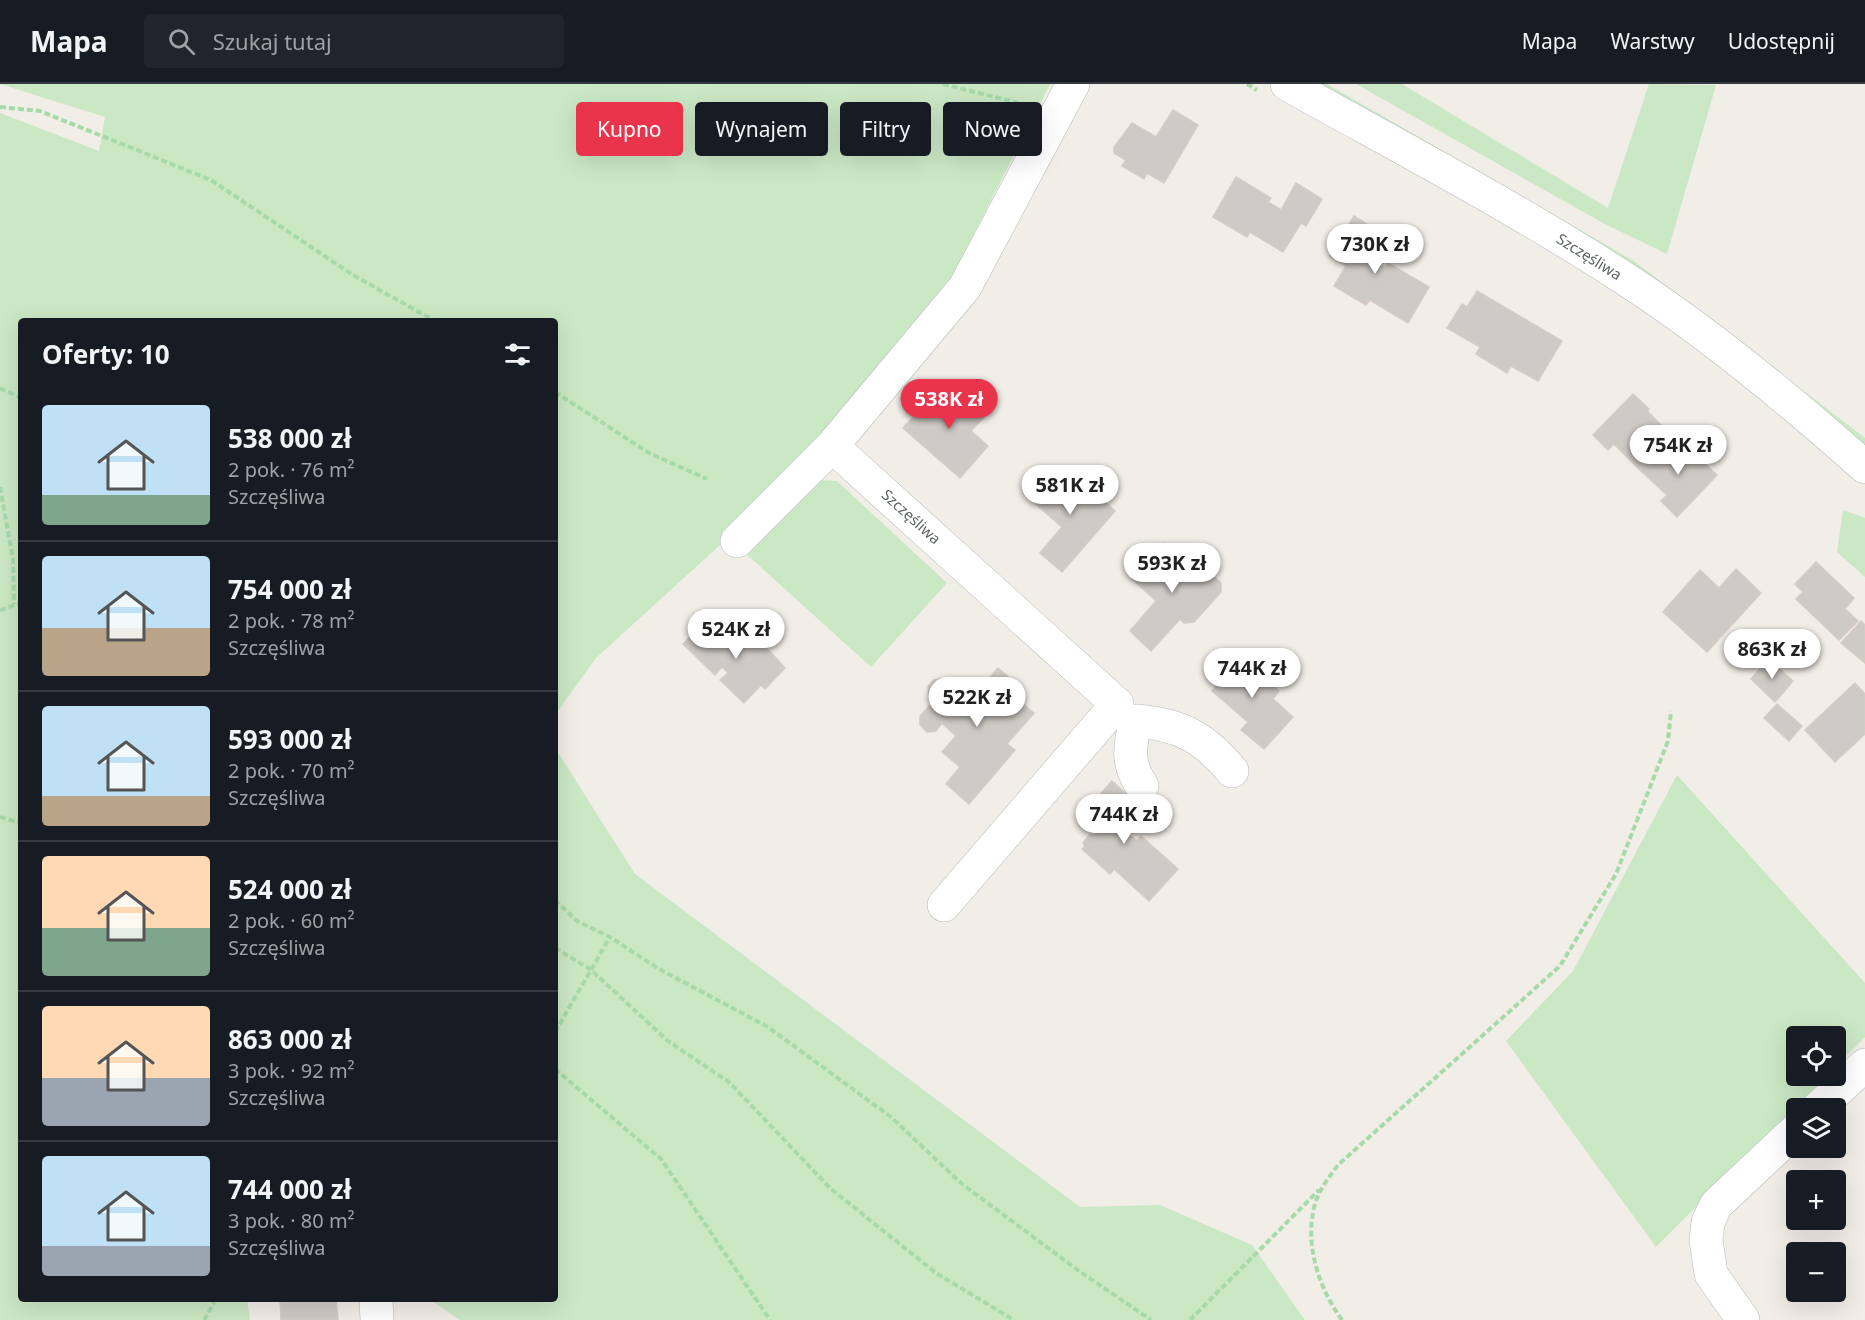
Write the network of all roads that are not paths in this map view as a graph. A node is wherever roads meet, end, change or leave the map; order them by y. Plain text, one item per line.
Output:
1 (1287, 84) edge
2 (1066, 98) edge
3 (832, 446) junction
4 (1865, 467) edge
5 (737, 540) dead end
6 (1126, 713) junction
7 (1232, 771) dead end
8 (1142, 786) dead end
9 (944, 905) dead end
10 (1865, 1065) edge
11 (1829, 1098) edge
12 (1786, 1139) edge
13 (376, 1302) edge
14 (377, 1320) edge
15 (1743, 1320) edge

1 - 4 street, Szczęśliwa
2 - 3 street
3 - 5 street
3 - 6 street, Szczęśliwa
6 - 7 street
6 - 8 street
6 - 9 street
10 - 11 street
12 - 15 street
13 - 14 street

